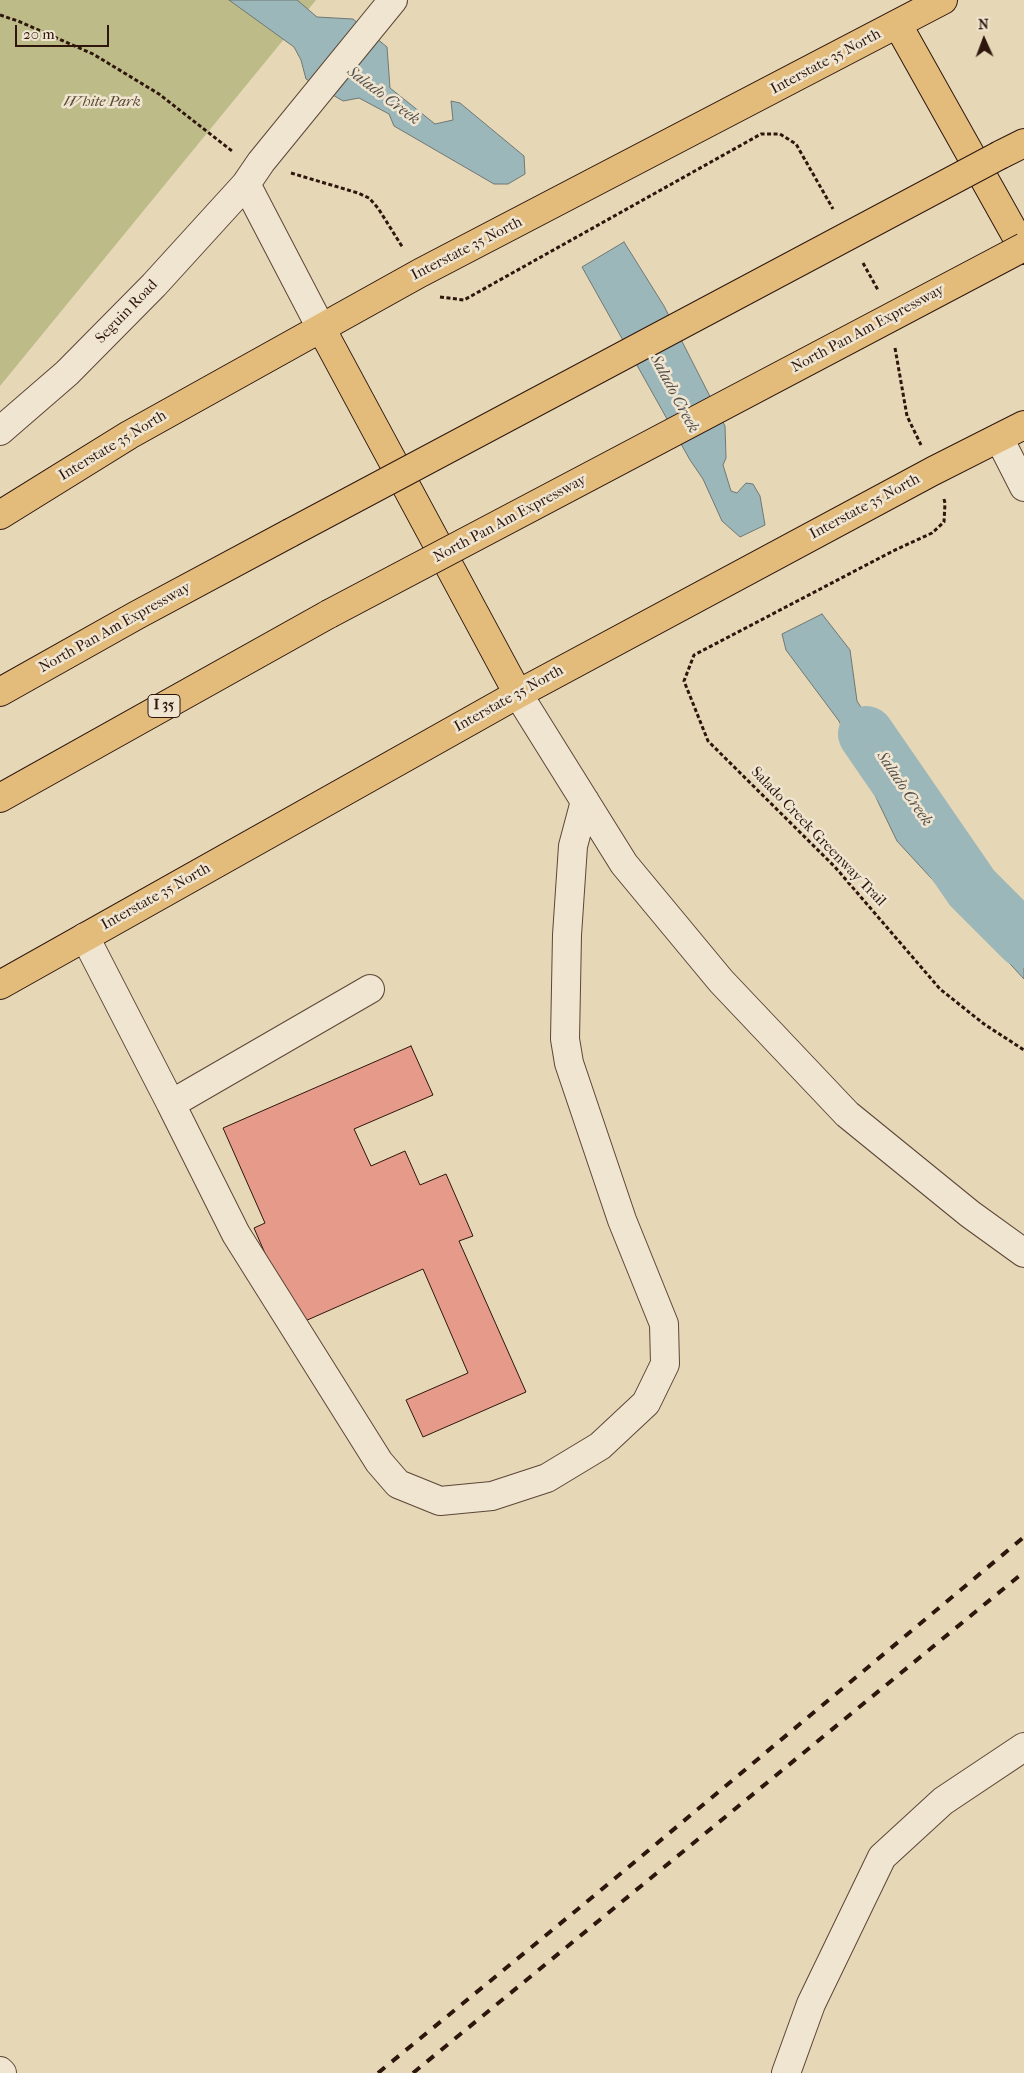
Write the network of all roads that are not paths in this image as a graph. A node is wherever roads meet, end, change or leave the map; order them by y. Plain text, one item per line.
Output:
1 (943, 0) edge
2 (390, 4) edge
3 (898, 25) junction
4 (1012, 149) edge
5 (246, 184) junction
6 (1024, 249) edge
7 (321, 328) junction
8 (1024, 425) edge
9 (0, 431) edge
10 (999, 438) junction
11 (1024, 487) edge
12 (0, 515) edge
13 (0, 692) edge
14 (518, 694) junction
15 (0, 798) edge
16 (585, 801) junction
17 (85, 937) junction
18 (0, 985) edge
19 (370, 989) dead end
20 (171, 1104) junction
21 (1024, 1253) edge
22 (1024, 1747) edge
23 (786, 2073) edge

1 - 3 main road, Interstate 35 North
2 - 5 street, Seguin Road
3 - 6 main road
3 - 7 main road, Interstate 35 North
4 - 13 main road, North Pan Am Expressway, bridge
5 - 7 street
5 - 9 street, Seguin Road
6 - 15 main road, North Pan Am Expressway / I 35, bridge
7 - 12 main road, Interstate 35 North
7 - 14 main road
8 - 10 main road, Interstate 35 North
10 - 11 street
10 - 14 main road, Interstate 35 North
14 - 16 street
14 - 17 main road, Interstate 35 North
16 - 20 street
16 - 21 street
17 - 18 main road, Interstate 35 North
17 - 20 street
19 - 20 street
22 - 23 street

